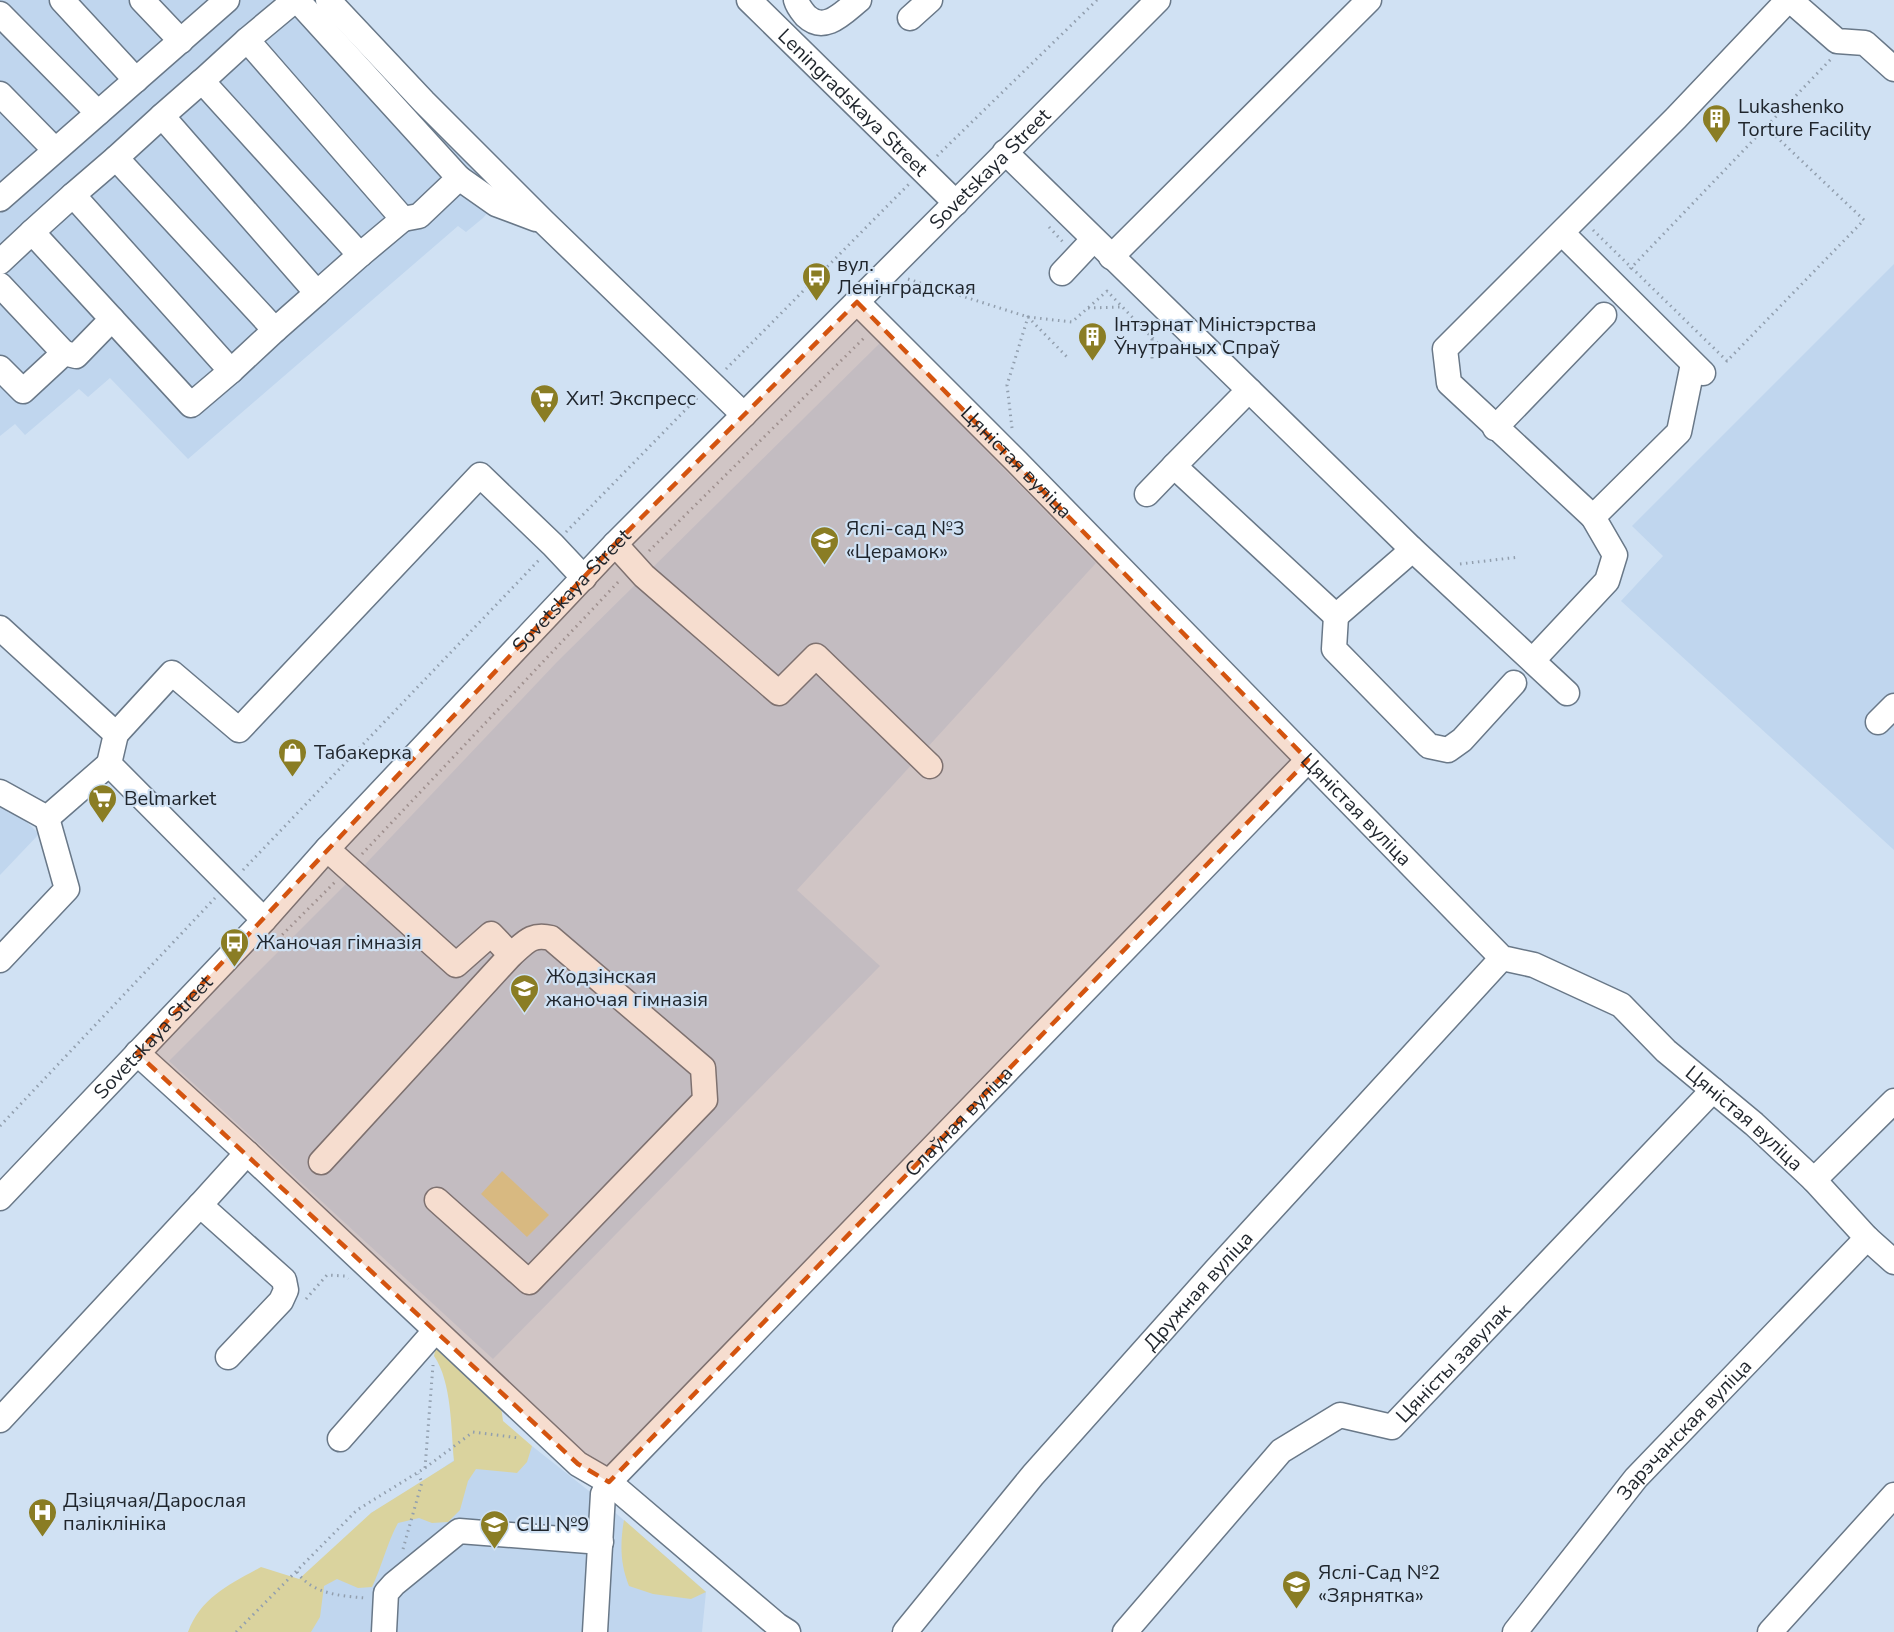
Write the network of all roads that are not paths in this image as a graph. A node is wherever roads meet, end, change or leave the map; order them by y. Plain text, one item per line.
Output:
1 (62, 0) edge
2 (142, 0) edge
3 (227, 0) edge
4 (296, 0) edge
5 (328, 0) edge
6 (749, 0) edge
7 (796, 0) edge
8 (859, 0) edge
9 (908, 0) edge
10 (930, 0) edge
11 (1158, 0) edge
12 (1369, 0) edge
13 (1789, 0) edge
14 (0, 14) edge
15 (247, 40) junction
16 (181, 41) junction
17 (1894, 69) edge
18 (136, 80) junction
19 (200, 83) junction
20 (0, 94) edge
21 (98, 113) junction
22 (162, 116) junction
23 (55, 150) junction
24 (1005, 152) junction
25 (116, 158) junction
26 (459, 178) junction
27 (4, 186) edge
28 (73, 195) junction
29 (956, 203) junction
30 (403, 219) junction
31 (544, 222) junction
32 (32, 232) junction
33 (1562, 233) junction
34 (360, 255) junction
35 (1111, 257) junction
36 (0, 262) edge
37 (0, 285) edge
38 (317, 293) junction
39 (857, 302) junction
40 (1604, 315) dead end
41 (112, 319) junction
42 (275, 330) junction
43 (64, 353) junction
44 (231, 371) junction
45 (5, 382) edge
46 (1250, 391) junction
47 (744, 415) junction
48 (1496, 428) junction
49 (1174, 466) junction
50 (1147, 494) dead end
51 (1593, 517) junction
52 (615, 544) junction
53 (1411, 548) junction
54 (584, 578) junction
55 (1336, 616) junction
56 (0, 628) edge
57 (1533, 660) junction
58 (1514, 683) dead end
59 (1567, 693) dead end
60 (116, 734) junction
61 (1308, 760) junction
62 (109, 764) junction
63 (930, 766) dead end
64 (0, 792) edge
65 (47, 818) junction
66 (327, 849) junction
67 (264, 920) junction
68 (511, 955) junction
69 (1502, 958) junction
70 (0, 960) edge
71 (137, 1053) junction
72 (1713, 1090) junction
73 (1894, 1101) edge
74 (247, 1153) junction
75 (321, 1162) dead end
76 (1814, 1180) junction
77 (0, 1198) edge
78 (437, 1200) dead end
79 (200, 1205) junction
80 (1867, 1238) junction
81 (1894, 1262) edge
82 (435, 1331) junction
83 (228, 1357) dead end
84 (0, 1420) edge
85 (340, 1438) dead end
86 (609, 1482) junction
87 (1894, 1495) edge
88 (602, 1542) junction
89 (384, 1632) edge
90 (596, 1632) edge
91 (788, 1632) edge
92 (905, 1632) edge
93 (1125, 1632) edge
94 (1515, 1632) edge
95 (1770, 1632) edge

1 - 18 street
2 - 16 street
3 - 16 street
4 - 15 street
4 - 26 street
5 - 31 street
6 - 29 street, Leningradskaya Street
7 - 8 street
9 - 10 street
11 - 24 street, Sovetskaya Street
12 - 35 street
13 - 17 street
13 - 33 street
14 - 21 street
15 - 19 street
15 - 30 street
16 - 18 street
18 - 21 street
19 - 22 street
19 - 34 street
20 - 23 street
21 - 23 street
22 - 25 street
22 - 38 street
23 - 27 street
24 - 29 street, Sovetskaya Street
24 - 35 street
25 - 28 street
25 - 42 street
26 - 30 street
26 - 31 street
28 - 32 street
28 - 44 street
29 - 39 street, Sovetskaya Street
30 - 34 street
31 - 47 street
32 - 36 street
32 - 41 street
33 - 48 street
33 - 51 street
34 - 38 street
35 - 46 street
37 - 43 street
38 - 42 street
39 - 47 street, Sovetskaya Street
39 - 61 street, Цяністая вуліца
40 - 48 street
41 - 43 street
41 - 44 street
42 - 44 street
43 - 45 street
46 - 49 street
46 - 53 street
47 - 52 street, Sovetskaya Street
48 - 51 street
49 - 50 street
49 - 55 street
51 - 57 street
52 - 54 street, Sovetskaya Street
52 - 63 street
53 - 55 street
53 - 57 street
54 - 60 street
54 - 66 street, Sovetskaya Street
55 - 58 street
56 - 60 street
57 - 59 street
60 - 62 street
61 - 69 street, Цяністая вуліца
61 - 86 street, Слаўная вуліца
62 - 65 street
62 - 67 street
64 - 65 street
65 - 70 street
66 - 67 street, Sovetskaya Street
66 - 68 street
67 - 71 street, Sovetskaya Street
68 - 75 street
68 - 78 street
69 - 72 street, Цяністая вуліца
69 - 92 street, Дружная вуліца
71 - 74 street
71 - 77 street, Sovetskaya Street
72 - 76 street, Цяністая вуліца
72 - 93 street, Цяністы завулак
73 - 76 street
74 - 79 street
74 - 82 street
76 - 80 street, Цяністая вуліца
79 - 83 street
79 - 84 street
80 - 81 street, Цяністая вуліца
80 - 94 street, Зарэчанская вуліца
82 - 85 street
82 - 86 street
86 - 88 street
86 - 91 street
87 - 95 street
88 - 89 street
88 - 90 street

